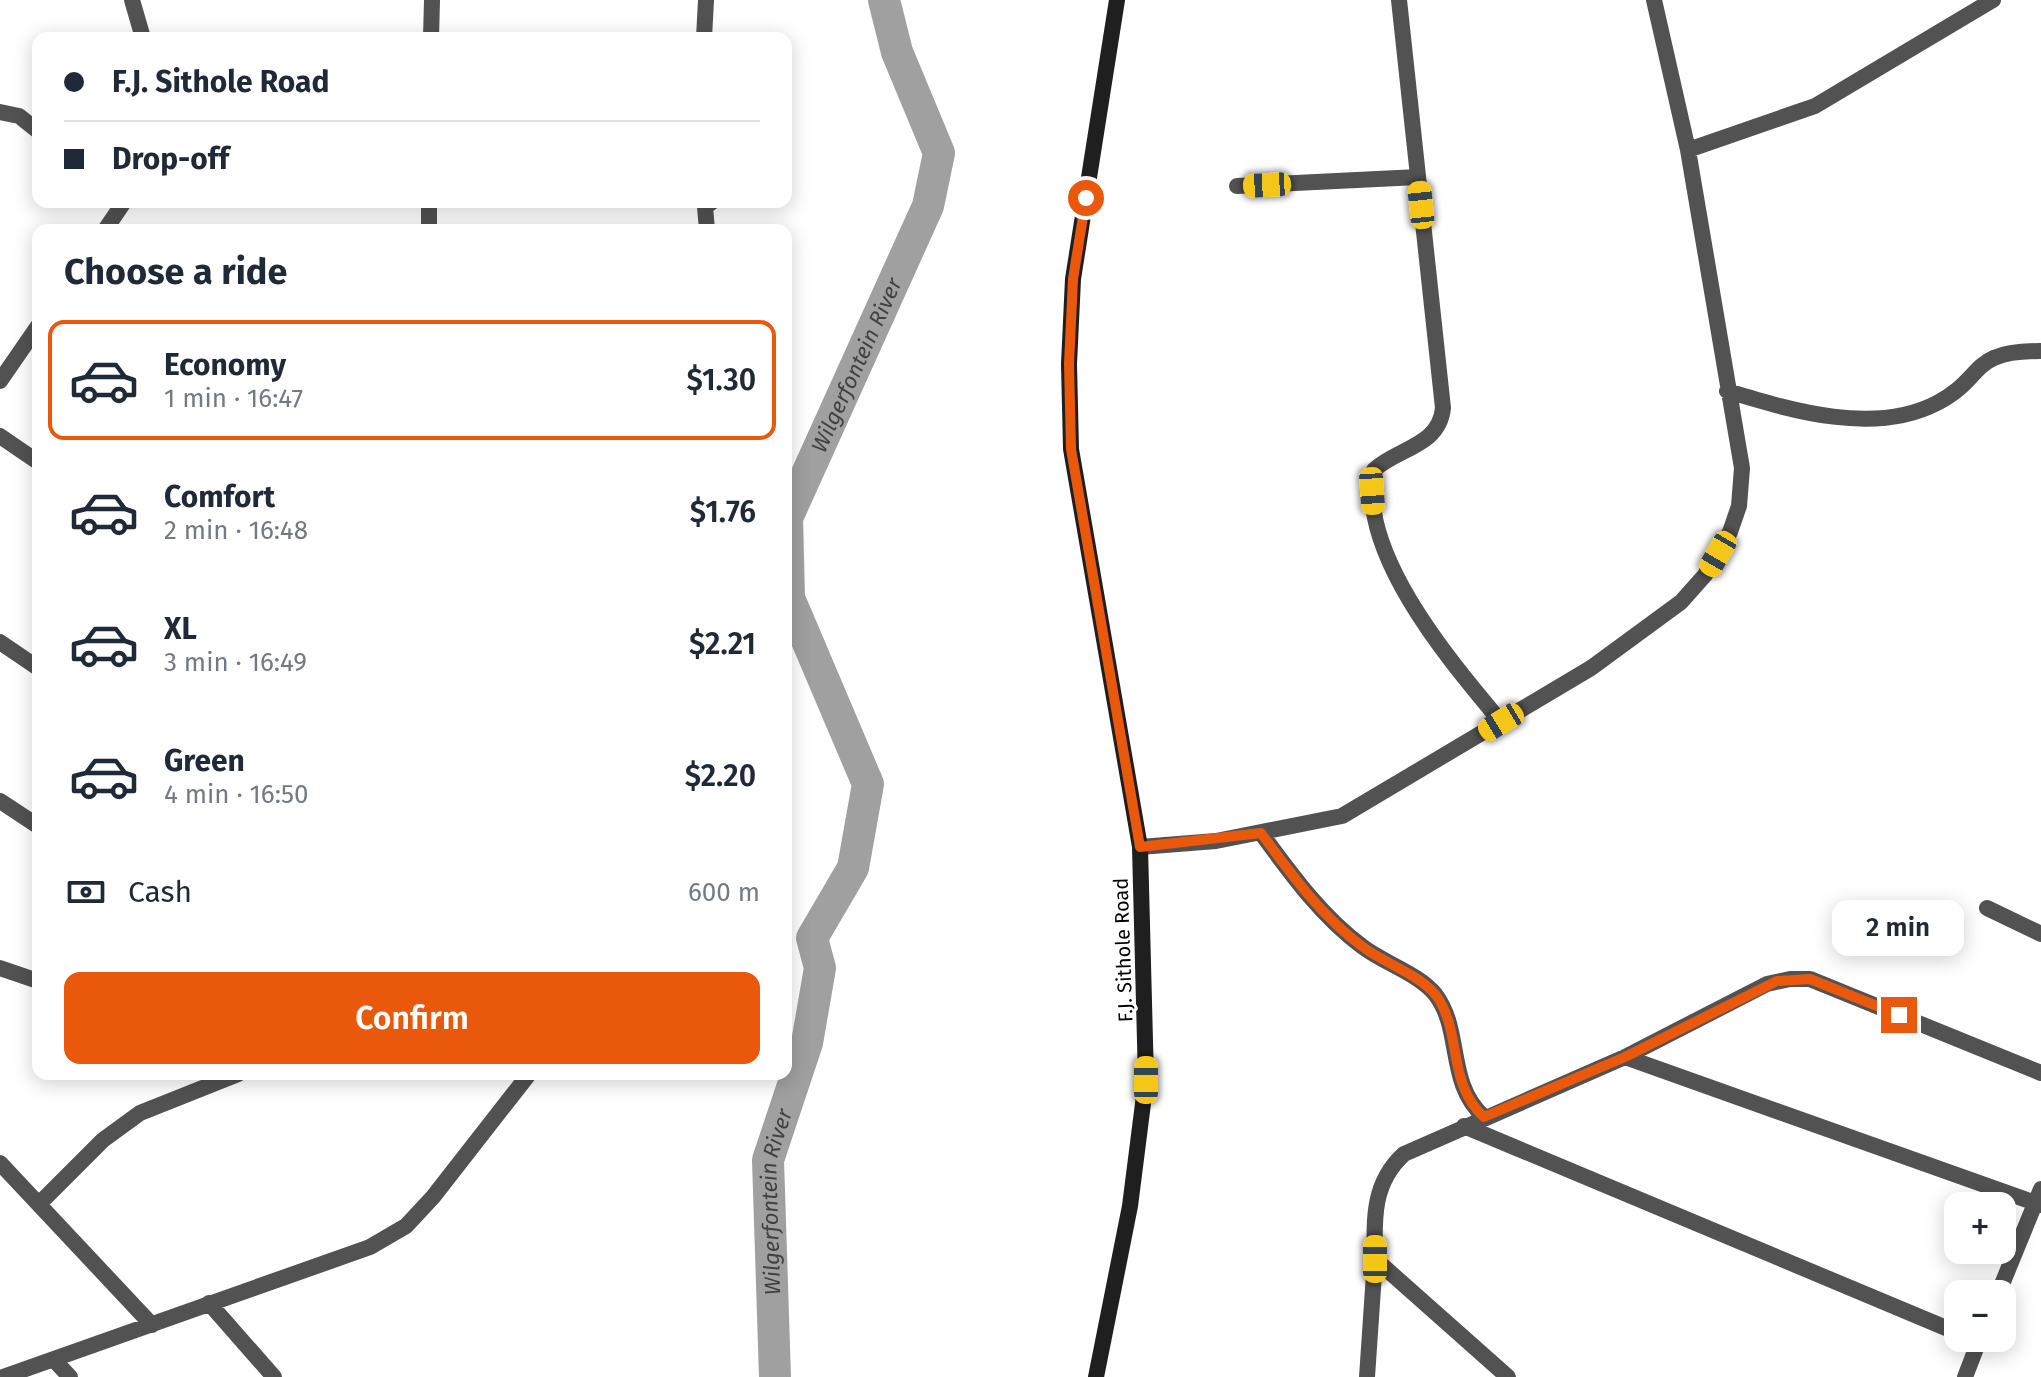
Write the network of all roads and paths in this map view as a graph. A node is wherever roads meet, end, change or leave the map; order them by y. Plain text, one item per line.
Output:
1 (132, 0) edge
2 (432, 0) edge
3 (706, 0) edge
4 (1117, 0) edge
5 (1399, 0) edge
6 (1654, 0) edge
7 (1993, 0) edge
8 (141, 32) edge
9 (431, 32) edge
10 (704, 32) edge
11 (0, 112) edge
12 (32, 126) edge
13 (1688, 150) junction
14 (1418, 177) junction
15 (1237, 186) dead end
16 (32, 335) edge
17 (2041, 351) edge
18 (0, 381) edge
19 (1727, 391) junction
20 (0, 436) edge
21 (32, 458) edge
22 (0, 642) edge
23 (32, 664) edge
24 (1501, 722) junction
25 (0, 801) edge
26 (32, 822) edge
27 (1261, 833) junction
28 (1140, 847) junction
29 (1987, 908) dead end
30 (2041, 934) edge
31 (0, 968) edge
32 (32, 979) edge
33 (1625, 1057) junction
34 (2041, 1073) edge
35 (223, 1080) edge
36 (524, 1080) edge
37 (1484, 1117) junction
38 (1464, 1126) junction
39 (0, 1163) edge
40 (2039, 1199) edge
41 (39, 1204) junction
42 (1375, 1259) junction
43 (2004, 1280) edge
44 (209, 1303) junction
45 (152, 1325) junction
46 (1944, 1327) edge
47 (1972, 1352) edge
48 (54, 1360) junction
49 (1503, 1375) edge
50 (3, 1377) edge
51 (70, 1377) edge
52 (274, 1377) edge
53 (1096, 1377) edge
54 (1367, 1377) edge
55 (1965, 1377) edge

1 - 8 street
2 - 9 street
3 - 10 street
4 - 28 street, F.J. Sithole Road
5 - 14 street
6 - 13 street
7 - 13 street
11 - 12 street
13 - 19 street
14 - 15 street
14 - 24 street
16 - 18 street
17 - 19 street
19 - 24 street
20 - 21 street
22 - 23 street
24 - 27 street
25 - 26 street
27 - 28 street
27 - 37 street
28 - 53 street, F.J. Sithole Road
29 - 30 street
31 - 32 street
33 - 34 street
33 - 37 street
33 - 40 street
35 - 41 street
36 - 44 street
37 - 38 street
38 - 42 street
38 - 46 street
39 - 41 street
40 - 43 street
41 - 45 street
42 - 49 street
42 - 54 street
44 - 45 street
44 - 52 street
45 - 48 street
47 - 55 street
48 - 50 street
48 - 51 street

